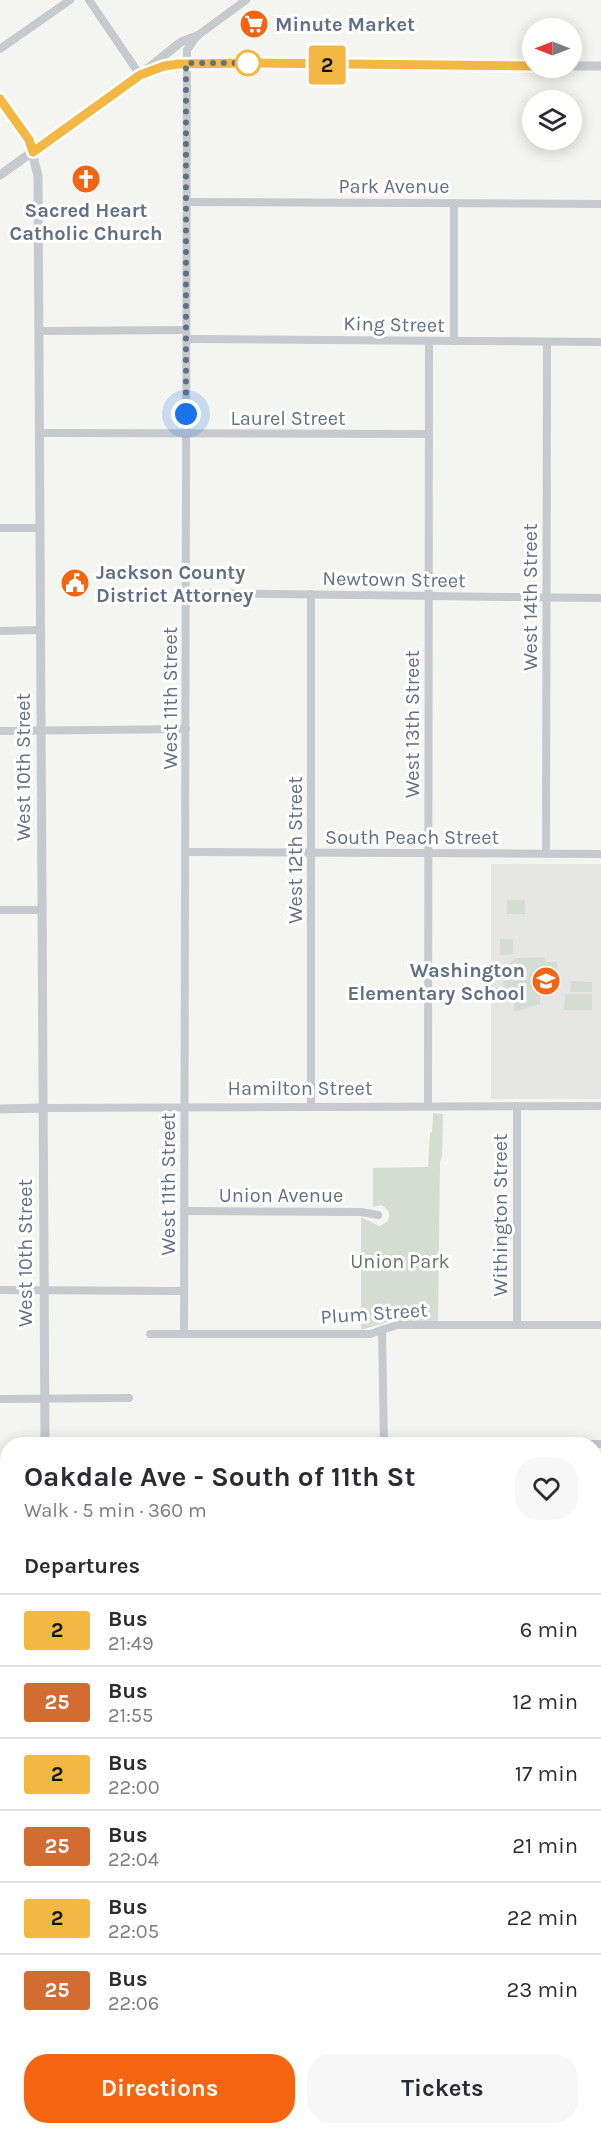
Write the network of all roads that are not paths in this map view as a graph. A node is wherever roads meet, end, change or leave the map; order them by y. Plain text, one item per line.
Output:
1 (70, 0) edge
2 (89, 0) edge
3 (245, 0) edge
4 (197, 36) junction
5 (0, 49) edge
6 (186, 63) junction
7 (522, 66) edge
8 (582, 66) edge
9 (601, 66) edge
10 (140, 75) junction
11 (0, 99) edge
12 (33, 152) junction
13 (0, 175) edge
14 (187, 202) junction
15 (454, 203) junction
16 (601, 204) edge
17 (186, 330) junction
18 (39, 331) junction
19 (186, 339) junction
20 (429, 341) junction
21 (454, 341) junction
22 (547, 342) junction
23 (601, 342) edge
24 (39, 433) junction
25 (186, 434) junction
26 (429, 434) junction
27 (0, 528) edge
28 (39, 528) junction
29 (186, 593) junction
30 (311, 594) junction
31 (428, 596) junction
32 (546, 597) junction
33 (601, 598) edge
34 (39, 630) junction
35 (0, 631) edge
36 (186, 729) junction
37 (0, 731) edge
38 (41, 731) junction
39 (186, 852) junction
40 (311, 853) junction
41 (428, 853) junction
42 (546, 853) junction
43 (601, 854) edge
44 (0, 910) edge
45 (41, 910) junction
46 (184, 1106) junction
47 (311, 1106) junction
48 (428, 1106) junction
49 (517, 1106) junction
50 (601, 1106) edge
51 (0, 1108) edge
52 (43, 1108) junction
53 (184, 1211) junction
54 (378, 1215) dead end
55 (43, 1289) junction
56 (0, 1290) edge
57 (184, 1291) junction
58 (517, 1325) junction
59 (601, 1325) edge
60 (382, 1330) junction
61 (150, 1334) dead end
62 (184, 1334) junction
63 (129, 1398) dead end
64 (0, 1399) edge
65 (44, 1400) junction
66 (45, 1437) edge
67 (384, 1437) edge

1 - 5 street
2 - 10 street
3 - 4 street
4 - 6 street
4 - 10 street
6 - 7 street
6 - 10 street
6 - 14 street, West 11th Street
8 - 9 street
10 - 12 street
11 - 12 street, West 10th Street
12 - 13 street
12 - 18 street, West 10th Street
14 - 15 street, Park Avenue
14 - 17 street, West 11th Street
15 - 16 street, Park Avenue
15 - 21 street
17 - 18 street
17 - 19 street, West 11th Street
18 - 24 street, West 10th Street
19 - 20 street, King Street
19 - 25 street, West 11th Street
20 - 21 street, King Street
20 - 26 street, West 13th Street
21 - 22 street, King Street
22 - 23 street, King Street
22 - 32 street, West 14th Street
24 - 25 street, Laurel Street
24 - 28 street, West 10th Street
25 - 26 street, Laurel Street
25 - 29 street, West 11th Street
26 - 31 street, West 13th Street
27 - 28 street
28 - 34 street, West 10th Street
29 - 30 street, Newtown Street
29 - 36 street, West 11th Street
30 - 31 street, Newtown Street
30 - 40 street, West 12th Street
31 - 32 street, Newtown Street
31 - 41 street, West 13th Street
32 - 33 street, Newtown Street
32 - 42 street, West 14th Street
34 - 35 street
34 - 38 street, West 10th Street
36 - 38 street
36 - 39 street, West 11th Street
37 - 38 street
38 - 45 street, West 10th Street
39 - 40 street, South Peach Street
39 - 46 street, West 11th Street
40 - 41 street, South Peach Street
40 - 47 street, West 12th Street
41 - 42 street, South Peach Street
41 - 48 street, West 13th Street
42 - 43 street, South Peach Street
44 - 45 street
45 - 52 street, West 10th Street
46 - 47 street, Hamilton Street
46 - 52 street, Hamilton Street
46 - 53 street, West 11th Street
47 - 48 street, Hamilton Street
48 - 49 street, Hamilton Street
49 - 50 street, Hamilton Street
49 - 58 street, Withington Street
51 - 52 street, Hamilton Street
52 - 55 street, West 10th Street
53 - 54 street, Union Avenue
53 - 57 street, West 11th Street
55 - 56 street
55 - 57 street
55 - 65 street, West 10th Street
57 - 62 street, West 11th Street
58 - 59 street, Plum Street
58 - 60 street, Plum Street
60 - 62 street, Plum Street
60 - 67 street
61 - 62 street, Plum Street
63 - 65 street
64 - 65 street
65 - 66 street, West 10th Street

